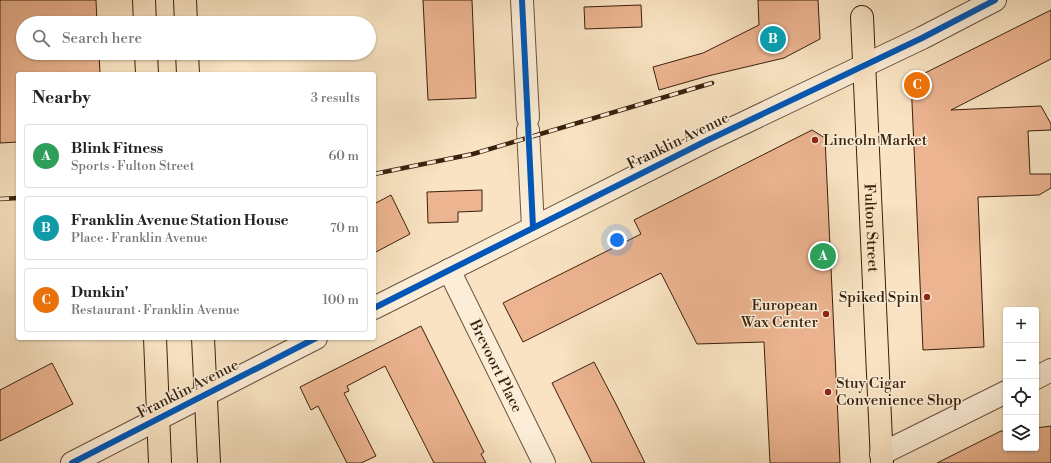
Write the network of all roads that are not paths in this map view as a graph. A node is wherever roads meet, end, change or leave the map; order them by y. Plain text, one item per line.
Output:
1 (144, 0) edge
2 (185, 0) edge
3 (522, 0) edge
4 (995, 0) edge
5 (862, 7) edge
6 (144, 16) edge
7 (186, 16) edge
8 (146, 60) edge
9 (187, 60) edge
10 (864, 65) junction
11 (147, 72) edge
12 (188, 72) edge
13 (533, 227) junction
14 (449, 270) junction
15 (376, 307) edge
16 (155, 340) edge
17 (203, 340) edge
18 (312, 340) edge
19 (1051, 370) edge
20 (1039, 376) edge
21 (1003, 394) edge
22 (205, 395) junction
23 (158, 419) junction
24 (882, 458) edge
25 (72, 463) edge
26 (160, 463) edge
27 (209, 463) edge
28 (544, 463) edge

1 - 6 main road
2 - 7 main road
3 - 13 street
4 - 10 street, Franklin Avenue
5 - 10 main road, Fulton Street
8 - 11 main road
9 - 12 main road
10 - 13 street, Franklin Avenue
10 - 24 main road, Fulton Street
13 - 14 street, Franklin Avenue
14 - 15 street, Franklin Avenue
14 - 28 street, Brevoort Place
16 - 23 main road
17 - 22 main road
18 - 22 street, Franklin Avenue
19 - 20 street
21 - 24 street
22 - 23 street, Franklin Avenue
22 - 27 main road
23 - 25 street, Franklin Avenue
23 - 26 main road

